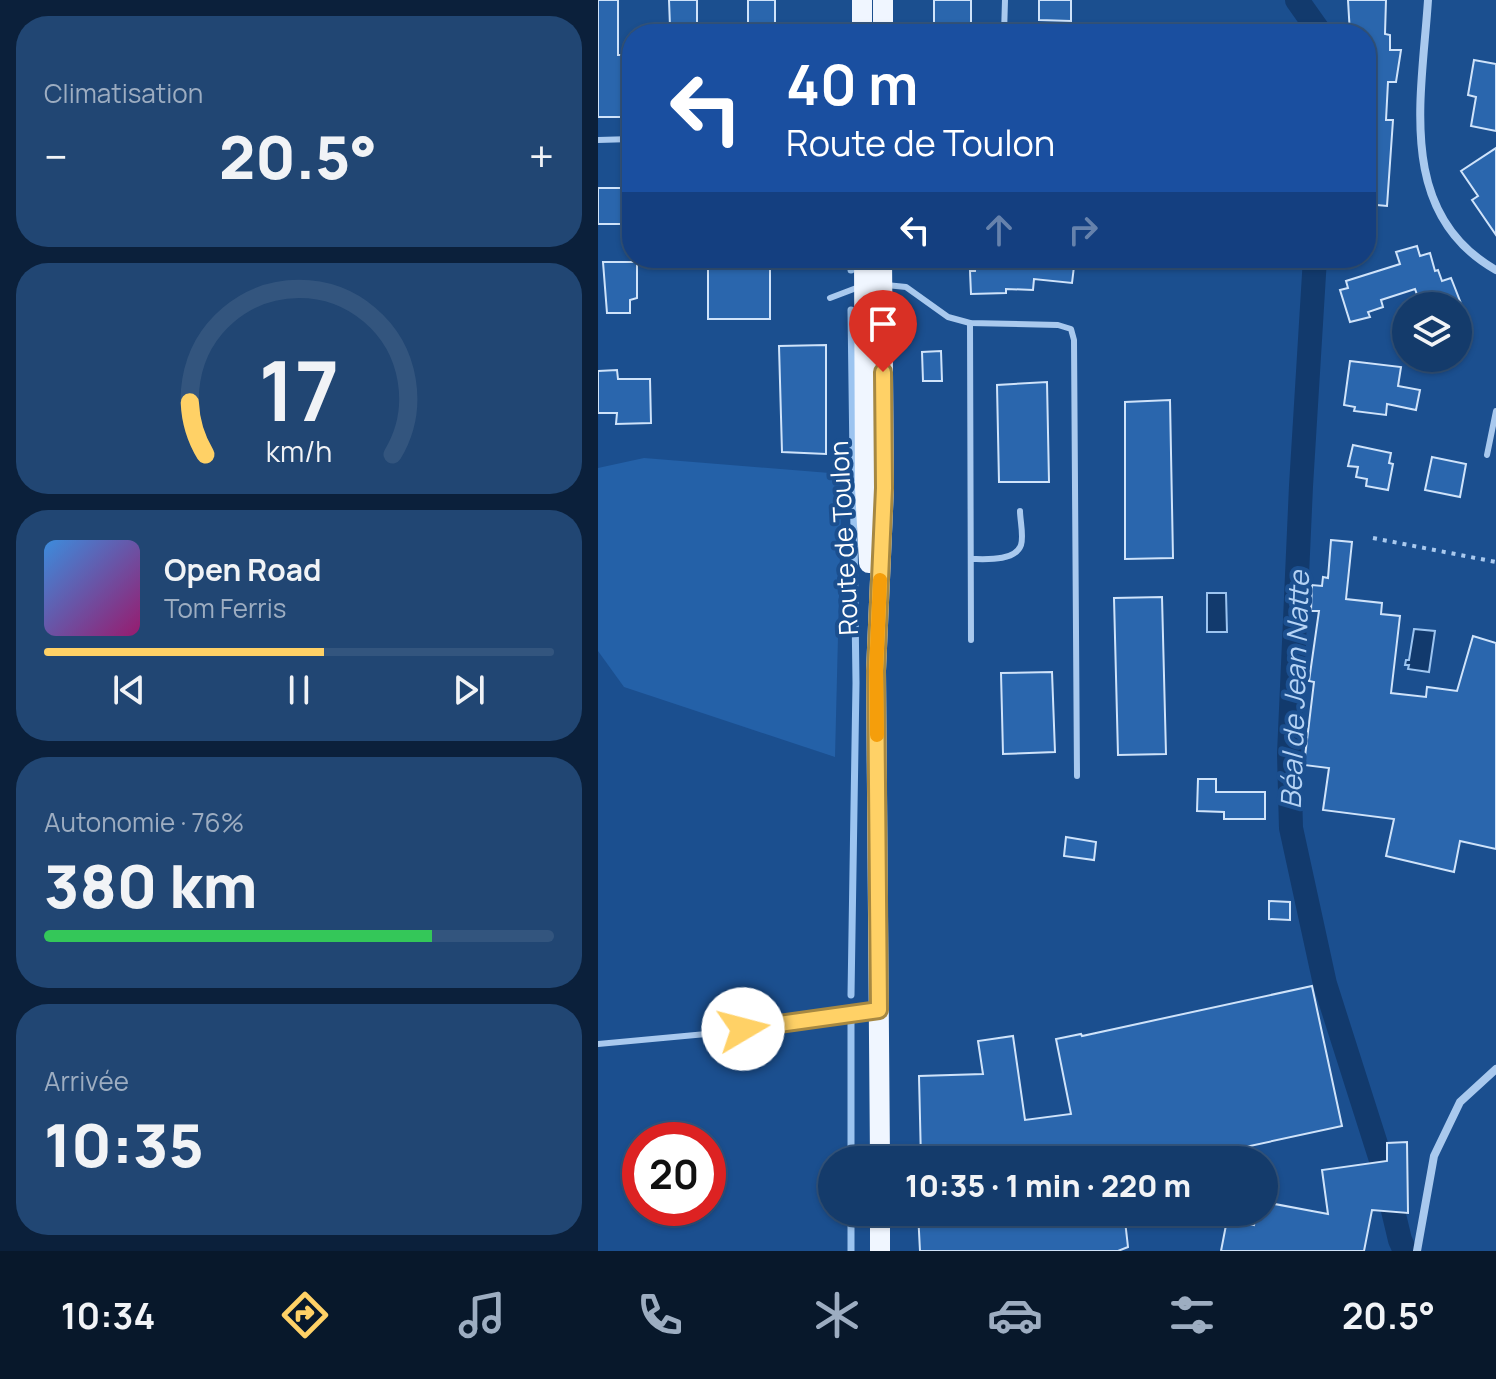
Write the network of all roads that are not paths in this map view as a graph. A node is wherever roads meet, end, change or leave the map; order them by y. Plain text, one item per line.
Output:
1 (862, 0) edge
2 (883, 0) edge
3 (1005, 0) edge
4 (1428, 0) edge
5 (862, 24) edge
6 (883, 24) edge
7 (1004, 24) edge
8 (622, 139) edge
9 (598, 140) edge
10 (868, 268) edge
11 (879, 268) edge
12 (1496, 270) edge
13 (874, 285) junction
14 (830, 298) dead end
15 (970, 323) junction
16 (1496, 411) edge
17 (1487, 455) dead end
18 (1020, 511) dead end
19 (971, 559) junction
20 (971, 640) dead end
21 (1077, 776) dead end
22 (879, 1010) junction
23 (598, 1044) edge
24 (1496, 1069) edge
25 (880, 1146) edge
26 (880, 1226) edge
27 (880, 1251) edge
28 (1417, 1251) edge

1 - 5 main road
2 - 6 main road
3 - 7 lane
4 - 12 street
8 - 9 lane
10 - 13 main road, Route de Toulon
11 - 13 main road, Route de Toulon
13 - 14 lane
13 - 15 lane
13 - 22 main road, Route de Toulon
15 - 19 lane
15 - 21 lane
16 - 17 lane
18 - 19 lane
19 - 20 lane
22 - 23 lane
22 - 25 main road, Route de Toulon
24 - 28 street
26 - 27 main road

